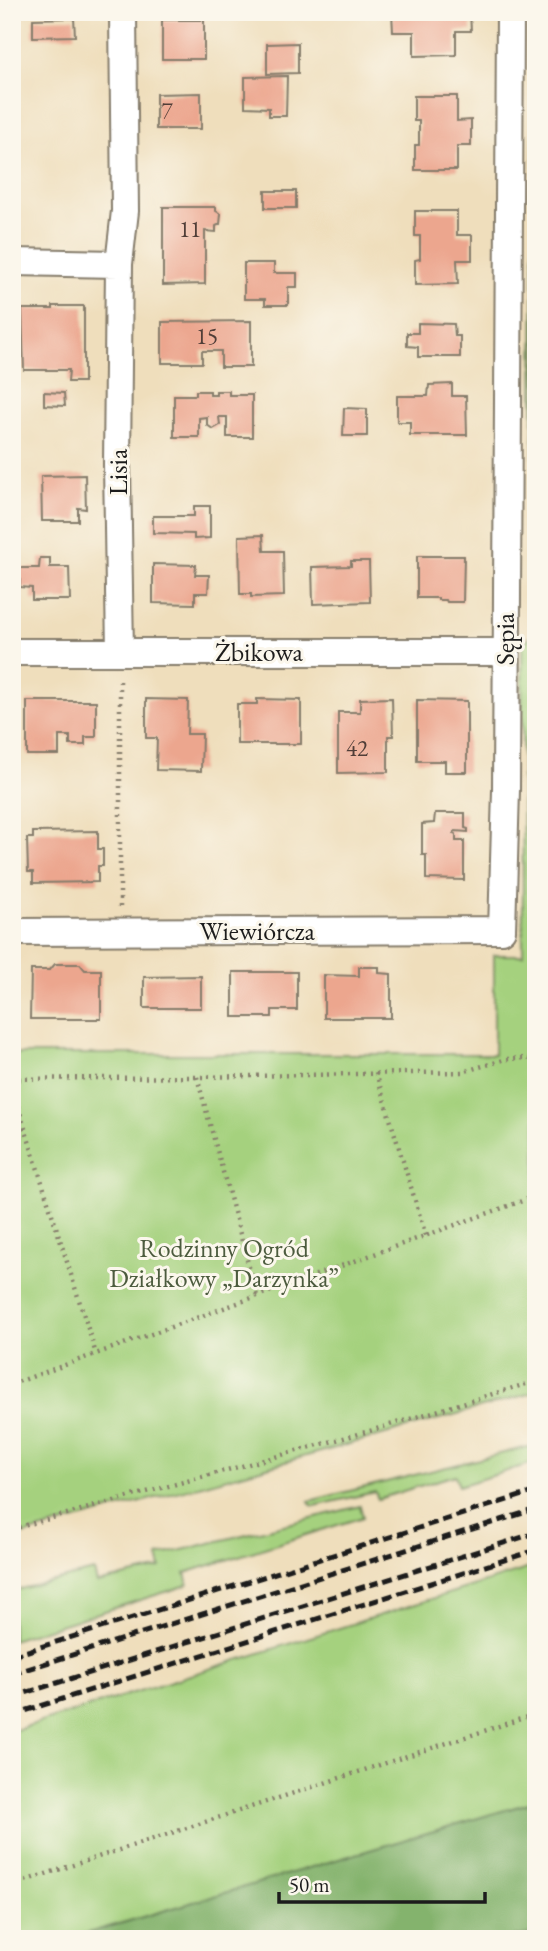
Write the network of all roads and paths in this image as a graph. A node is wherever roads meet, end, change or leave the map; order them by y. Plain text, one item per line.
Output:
1 (123, 12) edge
2 (510, 12) edge
3 (12, 262) edge
4 (119, 264) junction
5 (12, 652) edge
6 (120, 652) junction
7 (505, 652) junction
8 (502, 930) joint
9 (120, 931) junction
10 (12, 932) edge
11 (536, 1060) edge
12 (376, 1073) junction
13 (197, 1077) junction
14 (12, 1079) edge
15 (12, 1087) edge
16 (536, 1196) edge
17 (426, 1236) junction
18 (257, 1296) junction
19 (96, 1354) junction
20 (536, 1381) edge
21 (12, 1384) edge
22 (12, 1529) edge
23 (536, 1714) edge
24 (12, 1885) edge

1 - 4 street, Lisia
2 - 7 street, Sępia
3 - 4 street
4 - 6 street, Lisia
5 - 6 street, Żbikowa
6 - 7 street, Żbikowa
6 - 9 path
7 - 8 street, Sępia
8 - 9 street, Wiewiórcza
9 - 10 street, Wiewiórcza
11 - 12 path
12 - 13 path
12 - 17 path
13 - 14 path
13 - 18 path
15 - 19 path
16 - 17 path
17 - 18 path
18 - 19 path
19 - 21 path
20 - 22 path
23 - 24 path

